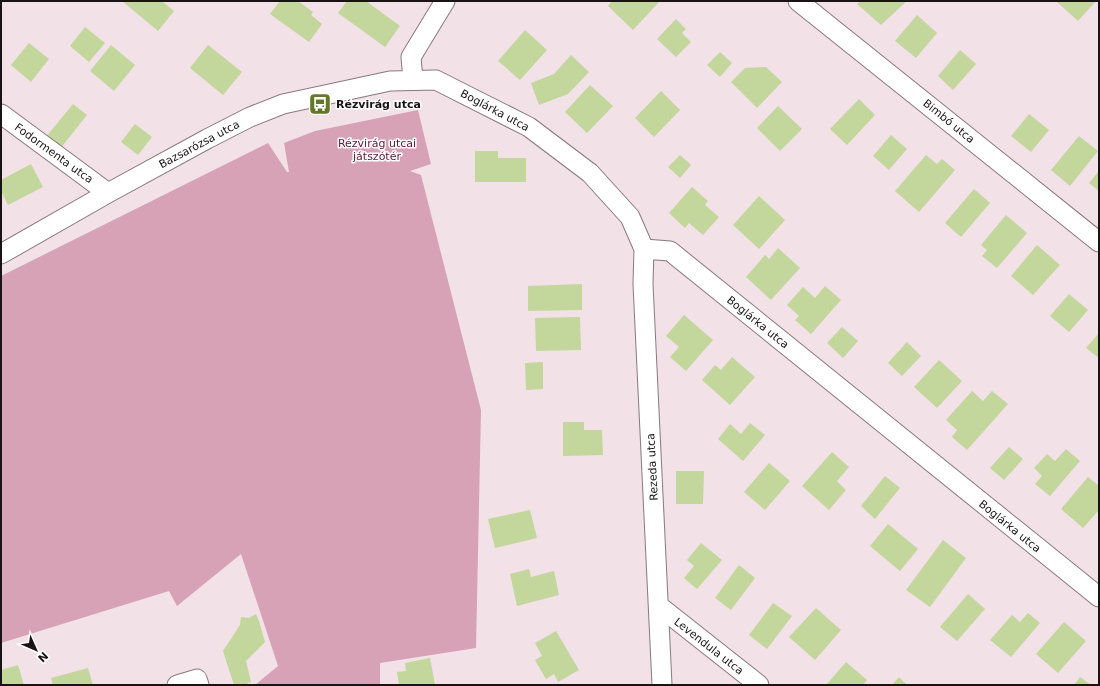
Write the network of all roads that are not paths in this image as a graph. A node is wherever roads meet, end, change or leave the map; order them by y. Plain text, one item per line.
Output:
1 (445, 1) edge
2 (798, 1) edge
3 (413, 80) junction
4 (1, 114) edge
5 (108, 192) junction
6 (1099, 242) edge
7 (644, 249) junction
8 (1, 254) edge
9 (1099, 597) edge
10 (659, 606) junction
11 (198, 682) edge
12 (177, 685) edge
13 (662, 685) edge
14 (759, 685) edge

1 - 3 street
2 - 6 street, Bimbó utca
3 - 5 street, Bazsarózsa utca
3 - 7 street, Boglárka utca
4 - 5 street, Fodormenta utca
5 - 8 street, Bazsarózsa utca
7 - 9 street, Boglárka utca
7 - 10 street, Rezeda utca
10 - 13 street, Rezeda utca
10 - 14 street, Levendula utca
11 - 12 street

